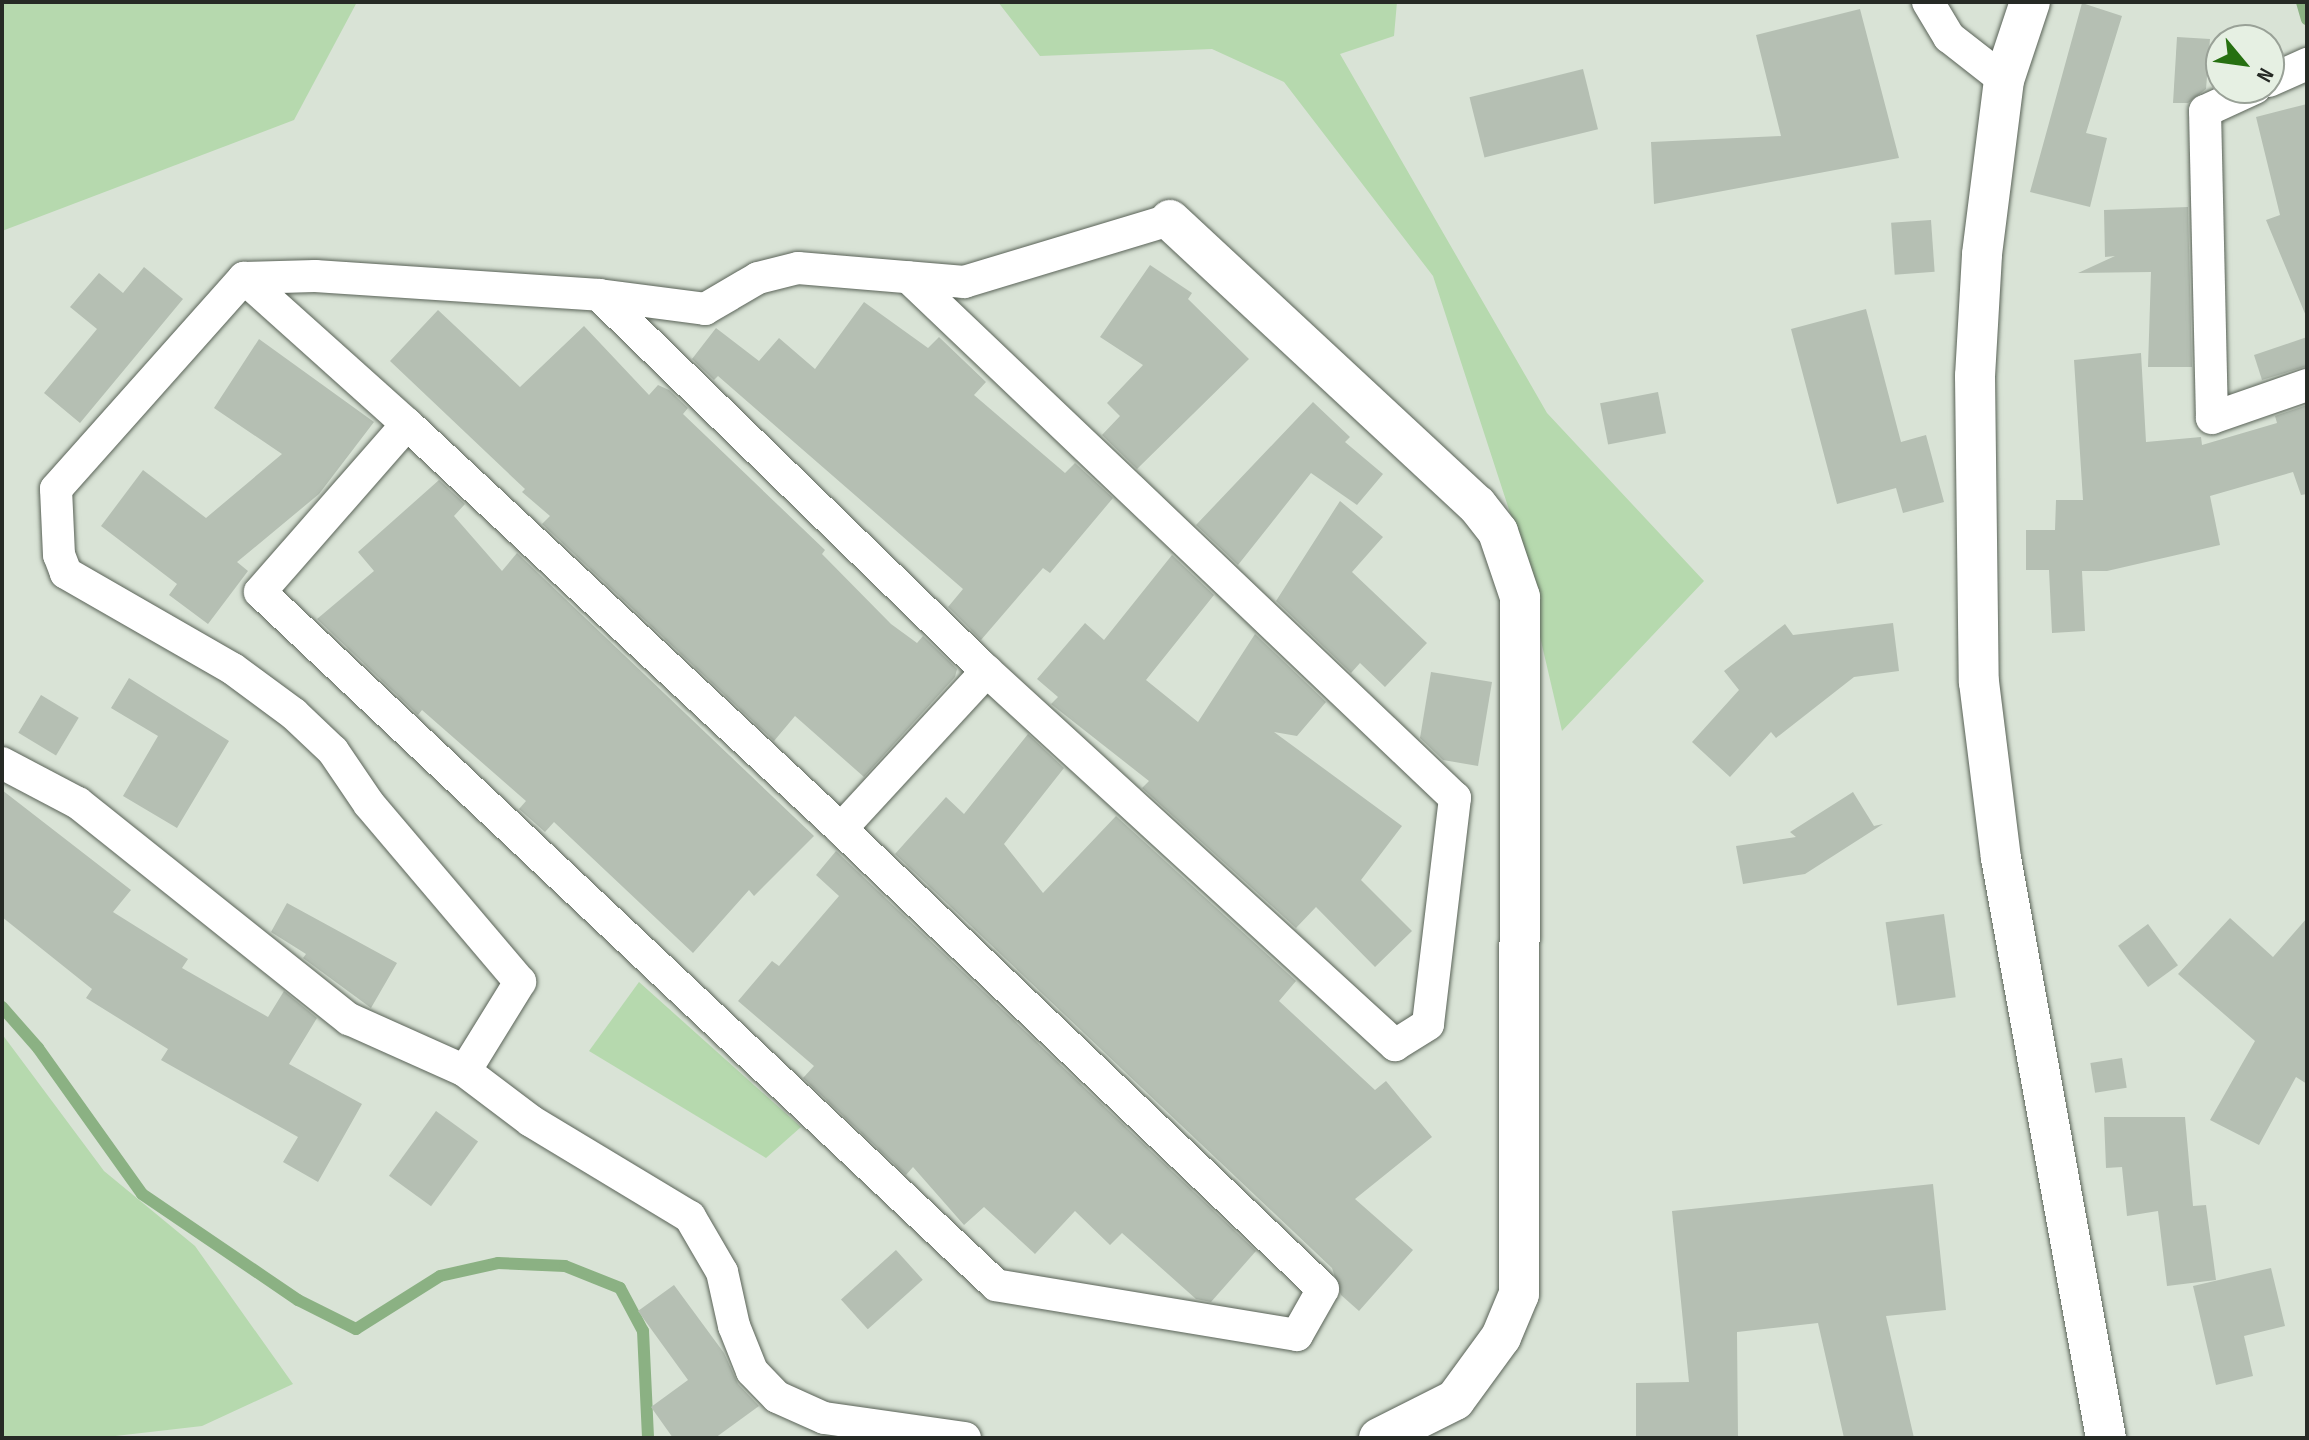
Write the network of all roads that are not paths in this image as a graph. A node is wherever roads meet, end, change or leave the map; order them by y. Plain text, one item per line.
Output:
1 (1928, 2) edge
2 (2030, 2) edge
3 (2307, 64) edge
4 (2285, 74) edge
5 (2004, 80) junction
6 (2220, 104) edge
7 (1170, 220) joint
8 (908, 277) junction
9 (244, 278) junction
10 (599, 295) junction
11 (2307, 385) edge
12 (407, 424) junction
13 (987, 671) junction
14 (2, 763) edge
15 (841, 829) junction
16 (465, 1071) junction
17 (965, 1438) edge
18 (1379, 1438) edge
19 (2106, 1438) edge

1 - 5 street
2 - 5 street
3 - 4 street
5 - 19 street
6 - 11 street
7 - 8 street
7 - 18 street
8 - 10 street
8 - 13 street
9 - 10 street
9 - 12 street
9 - 16 street
10 - 13 street
12 - 15 street
12 - 15 street
13 - 15 street
14 - 16 street
16 - 17 street

